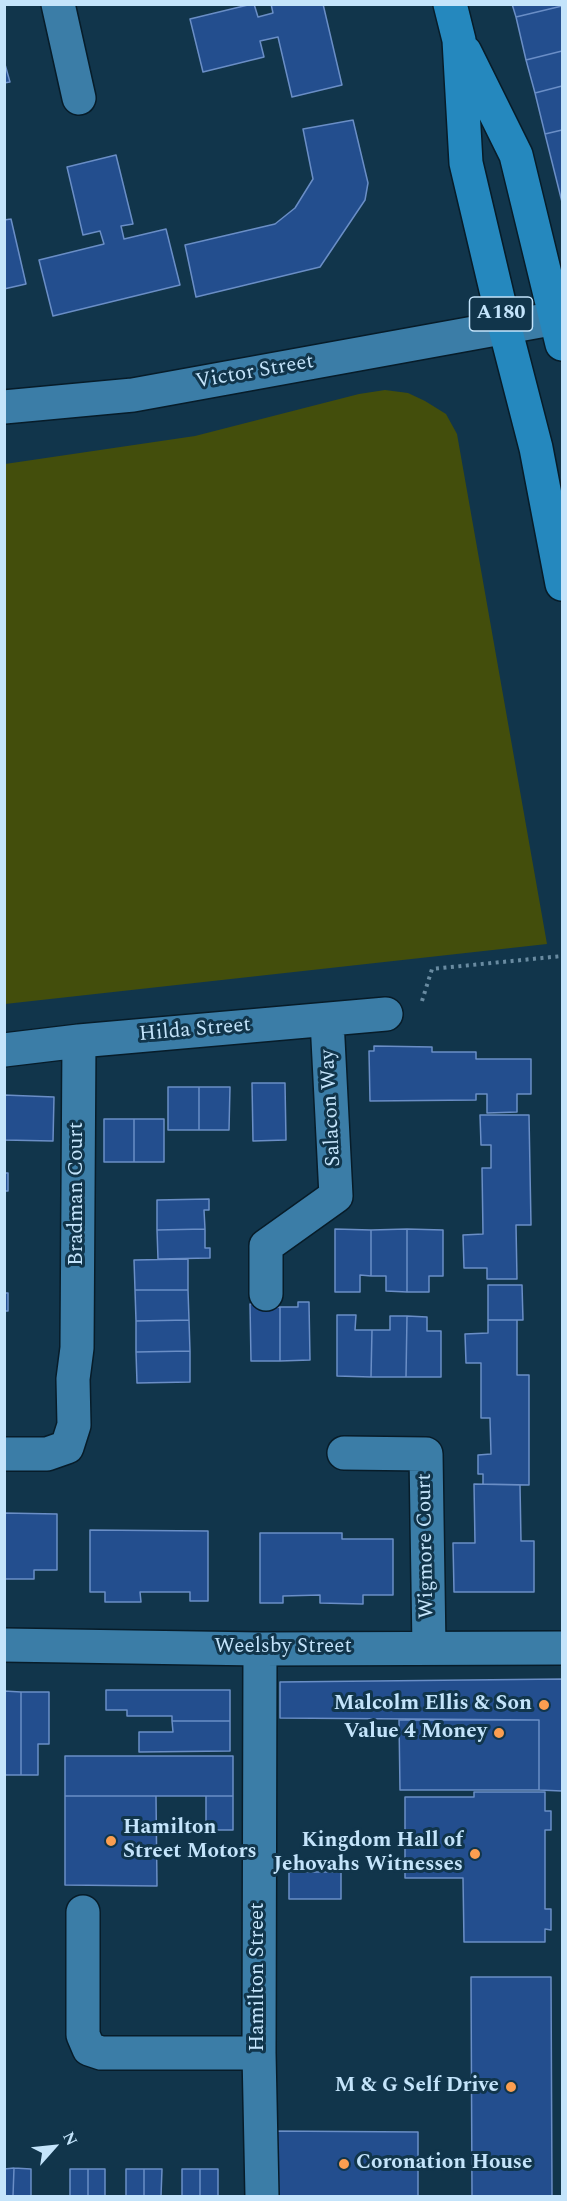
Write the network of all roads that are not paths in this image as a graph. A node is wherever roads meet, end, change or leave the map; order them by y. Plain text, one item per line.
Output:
1 (58, 4) edge
2 (450, 4) edge
3 (459, 40) junction
4 (79, 98) dead end
5 (560, 327) edge
6 (505, 328) junction
7 (4, 407) edge
8 (562, 584) edge
9 (386, 1014) road end
10 (327, 1020) junction
11 (79, 1041) junction
12 (4, 1050) edge
13 (266, 1294) dead end
14 (4, 1454) edge
15 (344, 1454) dead end
16 (4, 1645) edge
17 (429, 1648) junction
18 (562, 1648) edge
19 (260, 1649) junction
20 (83, 1912) dead end
21 (259, 2054) junction
22 (262, 2196) edge

1 - 4 street
2 - 3 main road, A180
3 - 5 main road, A180
3 - 6 main road, A180
5 - 6 street, Victor Street
6 - 7 street, Victor Street
6 - 8 main road, A180
9 - 10 street, Hilda Street
10 - 11 street, Hilda Street
10 - 13 street, Salacon Way
11 - 12 street, Hilda Street
11 - 14 street, Bradman Court
15 - 17 street, Wigmore Court
16 - 19 street, Weelsby Street
17 - 18 street, Weelsby Street
17 - 19 street, Weelsby Street
19 - 21 street, Hamilton Street
20 - 21 street
21 - 22 street, Hamilton Street

